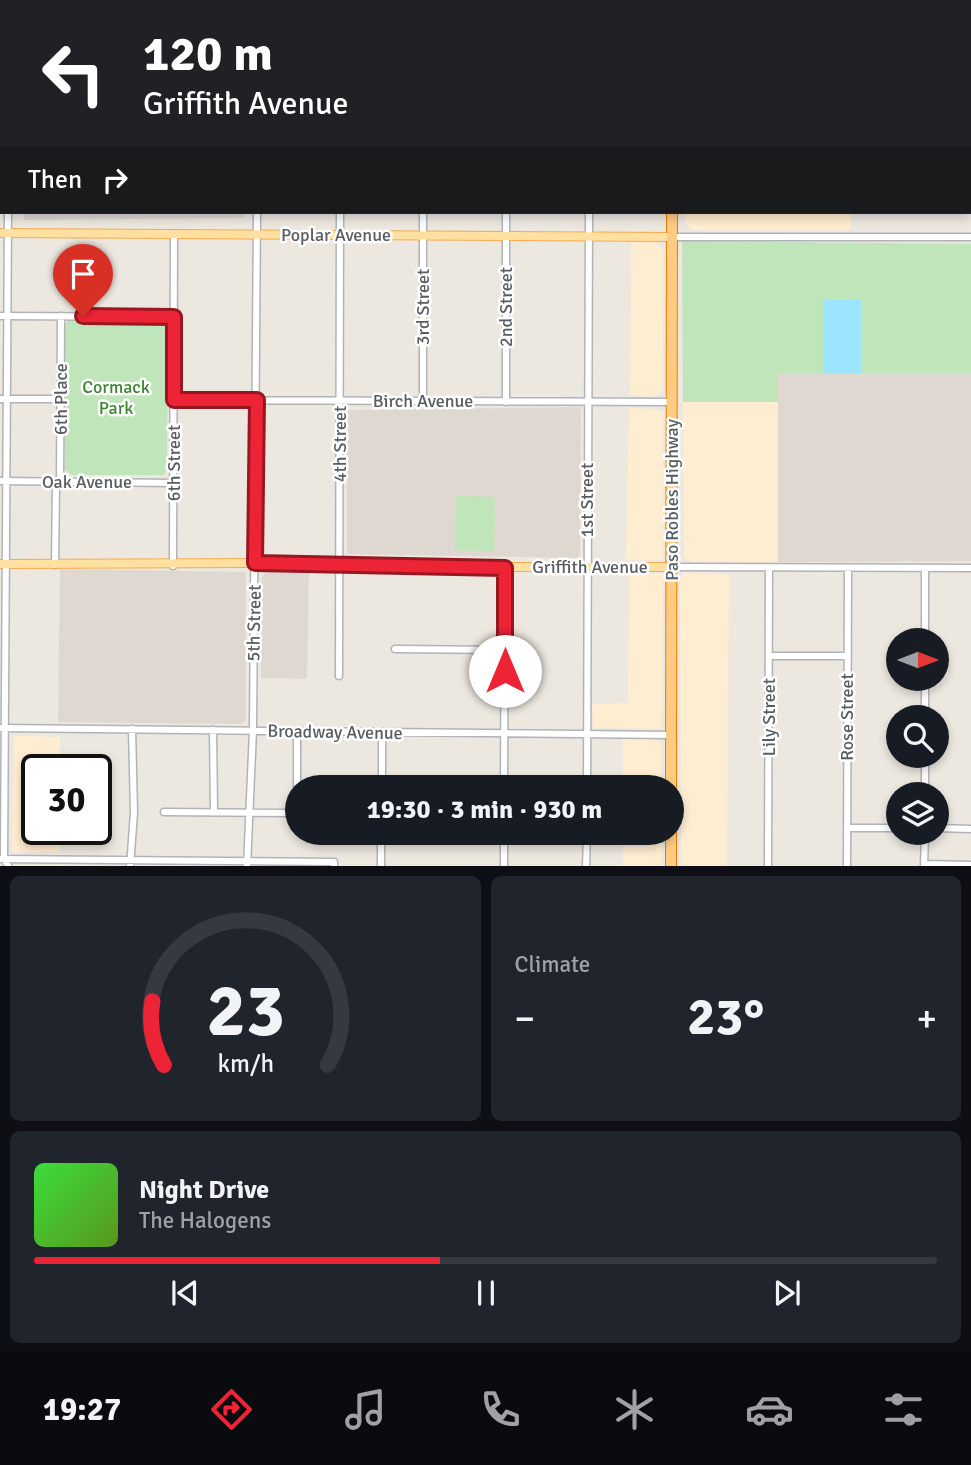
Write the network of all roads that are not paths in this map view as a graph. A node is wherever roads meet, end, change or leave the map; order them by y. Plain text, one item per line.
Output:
1 (8, 214) edge
2 (257, 214) edge
3 (340, 214) edge
4 (423, 214) edge
5 (506, 214) edge
6 (589, 214) edge
7 (672, 214) edge
8 (4, 233) edge
9 (174, 234) junction
10 (257, 234) junction
11 (340, 235) junction
12 (423, 236) junction
13 (506, 236) junction
14 (589, 237) junction
15 (672, 237) junction
16 (971, 237) edge
17 (4, 316) edge
18 (61, 316) junction
19 (174, 317) junction
20 (4, 399) edge
21 (61, 399) junction
22 (174, 400) junction
23 (257, 400) junction
24 (340, 401) junction
25 (423, 401) junction
26 (587, 401) junction
27 (506, 402) junction
28 (672, 402) junction
29 (4, 482) edge
30 (58, 482) junction
31 (173, 483) junction
32 (255, 563) junction
33 (4, 564) edge
34 (55, 565) junction
35 (587, 565) junction
36 (173, 566) junction
37 (339, 567) junction
38 (672, 567) junction
39 (505, 568) junction
40 (769, 568) junction
41 (848, 568) junction
42 (925, 568) junction
43 (971, 568) edge
44 (925, 628) edge
45 (395, 649) dead end
46 (505, 650) junction
47 (769, 656) junction
48 (848, 656) junction
49 (339, 676) dead end
50 (3, 728) edge
51 (132, 729) junction
52 (213, 730) junction
53 (253, 730) junction
54 (297, 732) junction
55 (382, 733) junction
56 (505, 734) junction
57 (587, 734) junction
58 (671, 735) junction
59 (297, 775) edge
60 (382, 775) edge
61 (504, 775) edge
62 (587, 775) edge
63 (671, 775) edge
64 (164, 812) dead end
65 (214, 812) junction
66 (250, 813) junction
67 (285, 813) edge
68 (847, 828) junction
69 (886, 828) edge
70 (949, 828) edge
71 (971, 829) edge
72 (381, 845) edge
73 (504, 845) edge
74 (587, 845) edge
75 (671, 845) edge
76 (925, 845) edge
77 (1, 861) edge
78 (130, 863) edge
79 (247, 864) edge
80 (334, 864) edge
81 (925, 865) edge
82 (971, 865) edge
83 (9, 866) edge
84 (381, 866) edge
85 (504, 866) edge
86 (586, 866) edge
87 (671, 866) edge
88 (768, 866) edge
89 (847, 866) edge

1 - 8 street
2 - 10 street, 5th Street
3 - 11 street, 4th Street
4 - 12 street, 3rd Street
5 - 13 street, 2nd Street
6 - 14 street, 1st Street
7 - 15 highway, Paso Robles Highway
8 - 9 main road, Poplar Avenue
8 - 17 street
9 - 10 main road, Poplar Avenue
9 - 19 street, 6th Street
10 - 11 main road, Poplar Avenue
10 - 23 street, 5th Street
11 - 12 main road, Poplar Avenue
11 - 24 street, 4th Street
12 - 13 main road, Poplar Avenue
12 - 25 street, 3rd Street
13 - 14 main road, Poplar Avenue
13 - 27 street, 2nd Street
14 - 15 main road, Poplar Avenue
14 - 26 street, 1st Street
15 - 16 street
15 - 28 highway, Paso Robles Highway
17 - 18 street
17 - 20 street
18 - 19 street
18 - 21 street, 6th Place
19 - 22 street, 6th Street
20 - 21 street
20 - 29 street
21 - 30 street, 6th Place
22 - 23 street, Birch Avenue
22 - 31 street, 6th Street
23 - 24 street, Birch Avenue
23 - 32 street, 5th Street
24 - 25 street, Birch Avenue
24 - 37 street, 4th Street
25 - 27 street, Birch Avenue
26 - 27 street, Birch Avenue
26 - 28 street, Birch Avenue
26 - 35 street, 1st Street
28 - 38 highway, Paso Robles Highway
29 - 30 street, Oak Avenue
29 - 33 street
30 - 31 street, Oak Avenue
30 - 34 street, 6th Place
31 - 36 street, 6th Street
32 - 36 main road, Griffith Avenue
32 - 37 main road, Griffith Avenue
32 - 53 street, 5th Street
33 - 34 main road, Griffith Avenue
33 - 50 street
34 - 36 main road, Griffith Avenue
35 - 38 main road, Griffith Avenue
35 - 39 main road, Griffith Avenue
35 - 57 street, 1st Street
37 - 39 main road, Griffith Avenue
37 - 49 street, 4th Street
38 - 40 street, Griffith Avenue
38 - 58 highway, Paso Robles Highway
39 - 46 street
40 - 41 street, Griffith Avenue
40 - 47 street, Lily Street
41 - 42 street, Griffith Avenue
41 - 48 street, Rose Street
42 - 43 street, Griffith Avenue
42 - 44 street
45 - 46 street
46 - 56 street
47 - 48 street
47 - 88 street, Lily Street
48 - 68 street, Rose Street
50 - 51 street, Broadway Avenue
50 - 77 street
51 - 52 street, Broadway Avenue
51 - 78 street
52 - 53 street, Broadway Avenue
52 - 65 street
53 - 54 street, Broadway Avenue
53 - 66 street, 5th Street
54 - 55 street, Broadway Avenue
54 - 59 street
55 - 56 street, Broadway Avenue
55 - 60 street
56 - 57 street, Broadway Avenue
56 - 61 street
57 - 58 street, Broadway Avenue
57 - 62 street, 1st Street
58 - 63 highway, Paso Robles Highway
64 - 65 street
65 - 66 street
66 - 67 street
66 - 79 street, 5th Street
68 - 69 street
68 - 89 street, Rose Street
70 - 71 street
72 - 84 street
73 - 85 street
74 - 86 street
75 - 87 highway
76 - 81 street
77 - 78 street
77 - 83 street
78 - 79 street
79 - 80 street
81 - 82 street

